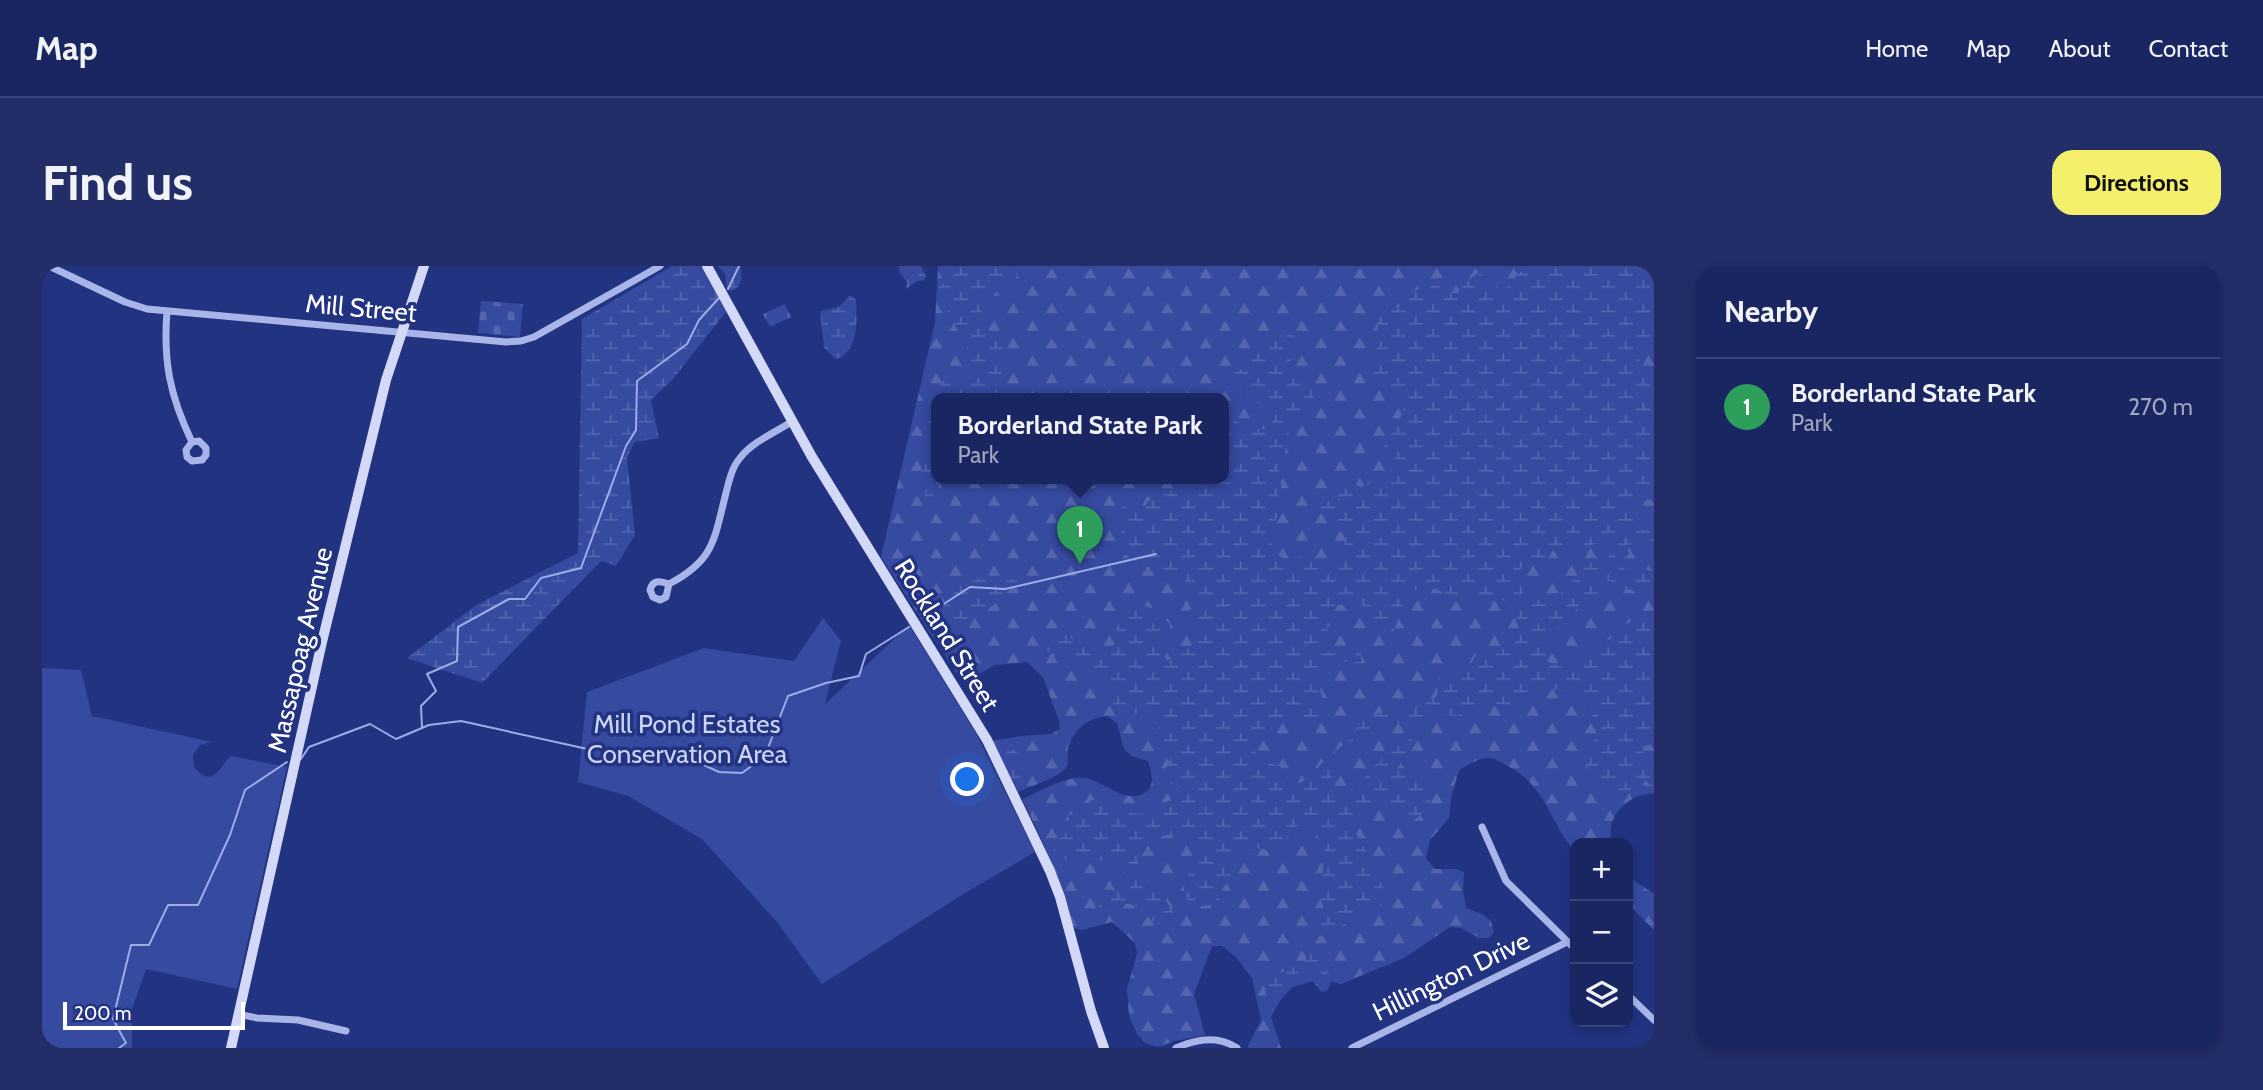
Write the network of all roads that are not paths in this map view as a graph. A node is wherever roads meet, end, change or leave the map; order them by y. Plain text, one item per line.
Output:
1 (49, 266) edge
2 (424, 266) edge
3 (660, 266) edge
4 (708, 266) edge
5 (167, 311) junction
6 (400, 333) junction
7 (793, 421) junction
8 (192, 442) dead end
9 (669, 584) dead end
10 (1482, 827) dead end
11 (1567, 942) junction
12 (1570, 945) edge
13 (1633, 1000) edge
14 (239, 1014) junction
15 (1654, 1020) edge
16 (346, 1031) dead end
17 (231, 1048) edge
18 (1104, 1048) edge
19 (1176, 1048) edge
20 (1237, 1048) edge
21 (1352, 1048) edge

1 - 5 street, Mill Street
2 - 6 street, Massapoag Avenue
3 - 6 street, Mill Street
4 - 7 street, Rockland Street
5 - 6 street, Mill Street
5 - 8 street
6 - 14 street, Massapoag Avenue
7 - 9 street
7 - 18 street, Rockland Street
10 - 11 street
11 - 12 street
11 - 21 street, Hillington Drive
13 - 15 street
14 - 16 street
14 - 17 street, Massapoag Avenue
19 - 20 street

